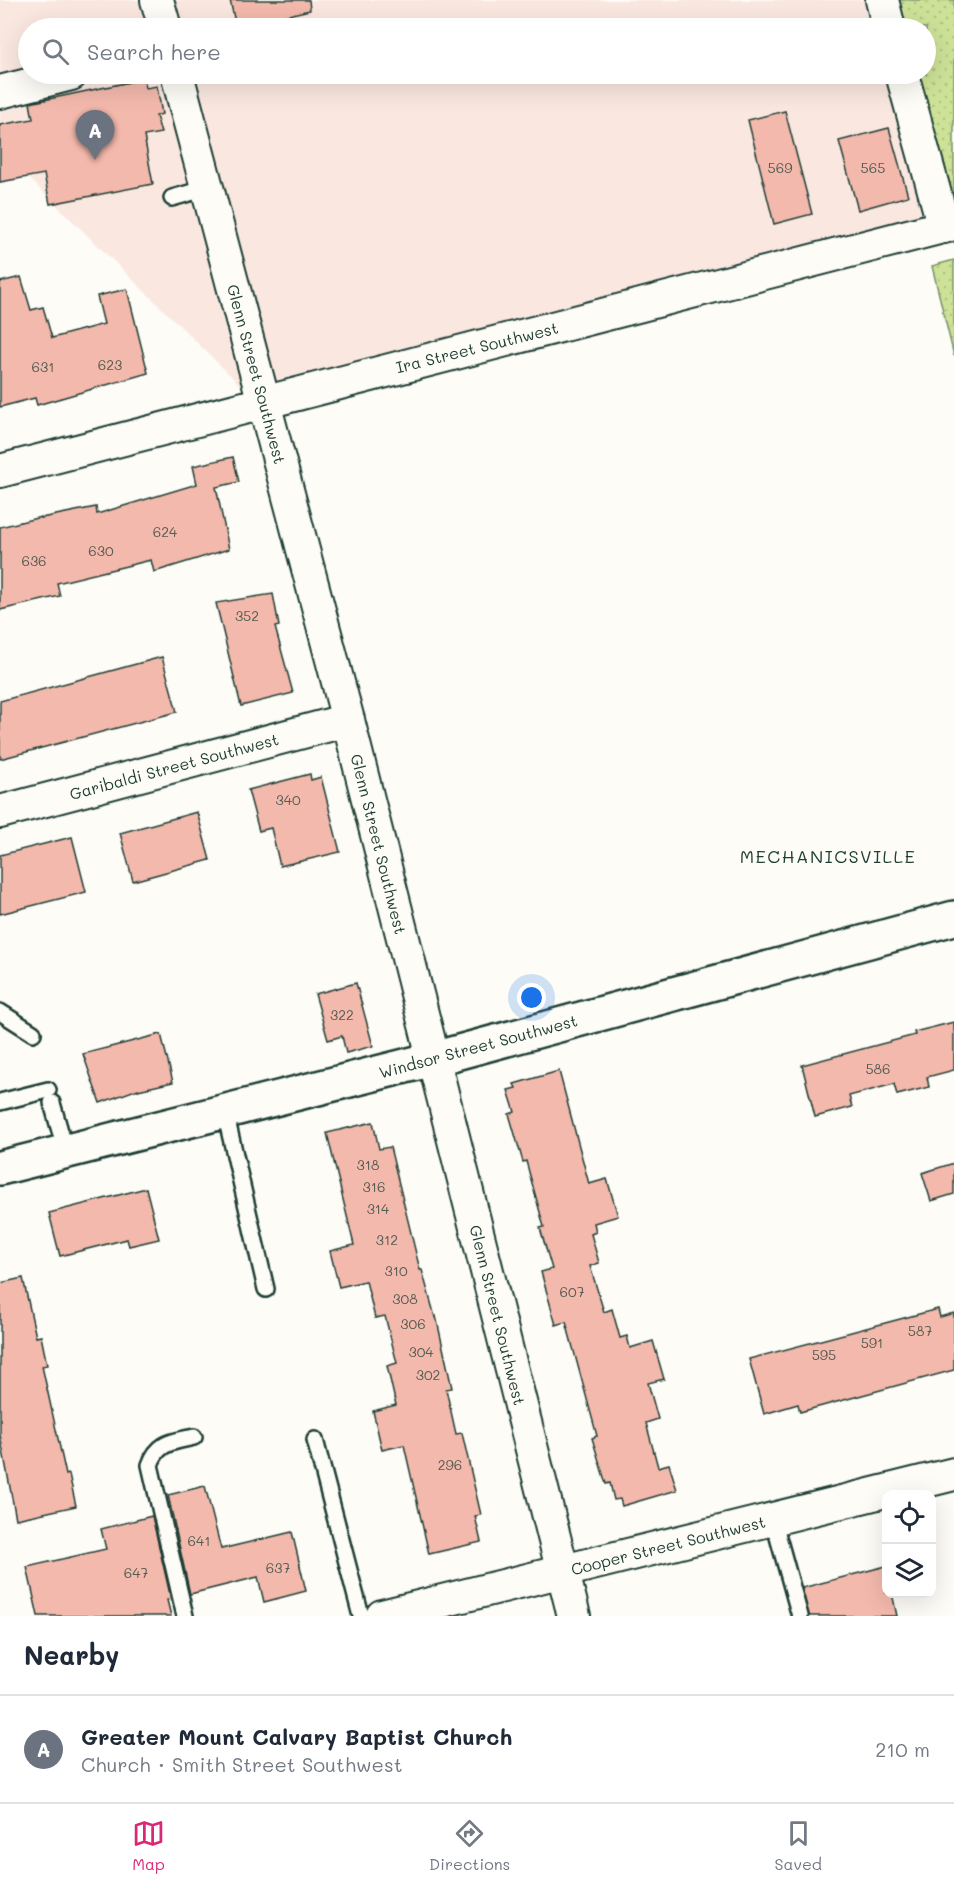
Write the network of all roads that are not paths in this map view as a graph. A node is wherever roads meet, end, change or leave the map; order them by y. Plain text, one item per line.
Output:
1 (158, 0) edge
2 (882, 0) edge
3 (162, 18) edge
4 (886, 18) edge
5 (32, 84) edge
6 (180, 84) edge
7 (905, 84) edge
8 (0, 92) edge
9 (207, 188) junction
10 (172, 198) dead end
11 (949, 226) edge
12 (264, 402) junction
13 (0, 471) edge
14 (348, 720) junction
15 (0, 812) edge
16 (954, 918) edge
17 (0, 1012) edge
18 (33, 1034) dead end
19 (434, 1059) junction
20 (0, 1102) edge
21 (225, 1112) junction
22 (66, 1152) junction
23 (0, 1168) edge
24 (266, 1289) dead end
25 (194, 1437) dead end
26 (315, 1440) dead end
27 (954, 1474) edge
28 (906, 1490) edge
29 (882, 1496) edge
30 (774, 1519) junction
31 (563, 1572) junction
32 (185, 1616) edge
33 (361, 1616) edge
34 (382, 1616) edge
35 (574, 1616) edge
36 (800, 1616) edge

1 - 3 street
2 - 4 street
5 - 8 street
6 - 9 street, Glenn Street Southwest
7 - 11 street
9 - 10 lane
9 - 12 street, Glenn Street Southwest
11 - 12 street, Ira Street Southwest
12 - 13 street, Ira Street Southwest
12 - 14 street, Glenn Street Southwest
14 - 15 street, Garibaldi Street Southwest
14 - 19 street, Glenn Street Southwest
16 - 19 street, Windsor Street Southwest
17 - 18 lane
19 - 21 street, Windsor Street Southwest
19 - 31 street, Glenn Street Southwest
20 - 22 lane
21 - 22 street, Windsor Street Southwest
21 - 24 lane
22 - 23 street, Windsor Street Southwest
25 - 32 lane
26 - 33 lane
27 - 28 street, Cooper Street Southwest
29 - 30 street, Cooper Street Southwest
30 - 31 street, Cooper Street Southwest
30 - 36 lane
31 - 34 street, Cooper Street Southwest
31 - 35 street, Glenn Street Southwest

